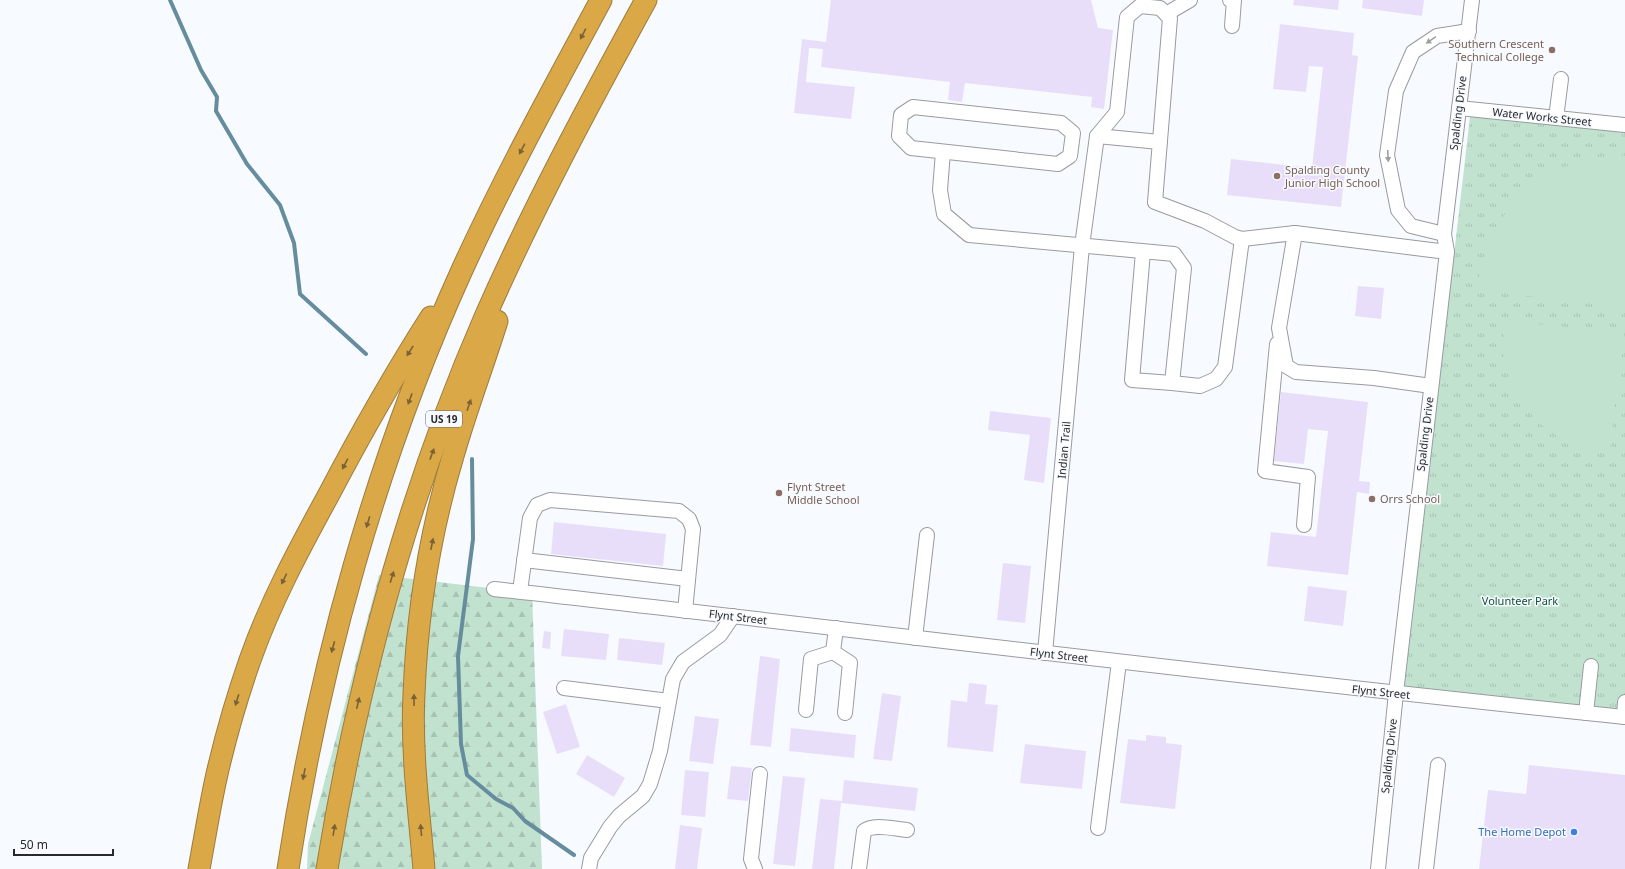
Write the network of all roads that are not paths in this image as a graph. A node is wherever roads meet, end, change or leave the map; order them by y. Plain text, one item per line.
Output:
1 (601, 0) edge
2 (646, 0) edge
3 (1190, 0) edge
4 (1230, 0) edge
5 (1472, 0) edge
6 (1166, 14) junction
7 (1232, 26) dead end
8 (1469, 31) junction
9 (1561, 79) dead end
10 (1459, 108) junction
11 (1556, 118) junction
12 (1625, 125) edge
13 (1097, 136) junction
14 (1160, 142) junction
15 (943, 152) junction
16 (525, 230) junction
17 (1295, 233) junction
18 (1444, 234) junction
19 (1242, 239) junction
20 (1082, 246) junction
21 (1143, 252) junction
22 (1447, 252) junction
23 (461, 272) junction
24 (1279, 328) junction
25 (1172, 383) junction
26 (1431, 386) junction
27 (1304, 525) dead end
28 (927, 535) dead end
29 (524, 560) junction
30 (688, 579) junction
31 (494, 588) dead end
32 (520, 591) junction
33 (685, 611) junction
34 (733, 616) junction
35 (836, 628) junction
36 (914, 638) junction
37 (833, 652) junction
38 (1045, 653) junction
39 (1119, 662) junction
40 (1591, 666) dead end
41 (564, 688) dead end
42 (1396, 693) junction
43 (669, 701) junction
44 (1625, 702) edge
45 (806, 710) dead end
46 (845, 713) dead end
47 (1586, 713) junction
48 (1624, 717) edge
49 (1438, 765) dead end
50 (760, 774) dead end
51 (1098, 828) dead end
52 (906, 830) dead end
53 (199, 869) edge
54 (288, 869) edge
55 (327, 869) edge
56 (424, 869) edge
57 (589, 869) edge
58 (755, 869) edge
59 (859, 869) edge
60 (1378, 869) edge
61 (1426, 869) edge

1 -> 23 highway
2 - 16 highway, US 19
3 - 6 street
4 - 7 street
5 - 8 street, Spalding Drive
6 - 13 street
6 - 14 street
8 - 10 street, Spalding Drive
8 -> 18 street
9 - 11 street
10 - 11 street, Water Works Street
10 - 18 street, Spalding Drive
11 - 12 street, Water Works Street
13 - 14 street
13 - 20 street, Indian Trail
14 - 19 street
15 - 15 street
15 - 20 street
55 -> 16 highway, US 19
56 -> 16 highway
17 - 19 street
17 - 22 street
17 - 24 street
18 - 22 street, Spalding Drive
19 - 25 street
20 - 21 street
20 - 38 street, Indian Trail
21 - 25 street
21 - 25 street
22 - 26 street, Spalding Drive
23 -> 53 highway
23 -> 54 highway
24 - 26 street
24 - 27 street
26 - 42 street, Spalding Drive
28 - 36 street
29 - 30 street
29 - 30 street
29 - 32 street
30 - 33 street
31 - 32 street, Flynt Street
32 - 33 street, Flynt Street
33 - 34 street, Flynt Street
34 - 35 street, Flynt Street
34 - 43 street
35 - 36 street, Flynt Street
35 - 37 street
36 - 38 street, Flynt Street
37 - 45 street
37 - 46 street
38 - 39 street, Flynt Street
39 - 42 street, Flynt Street
39 - 51 street
40 - 47 street
41 - 43 street
42 - 47 street, Flynt Street
42 - 60 street, Spalding Drive
43 - 57 street
44 - 48 street
47 - 48 street, Flynt Street
49 - 61 street
50 - 58 street
52 - 59 street

